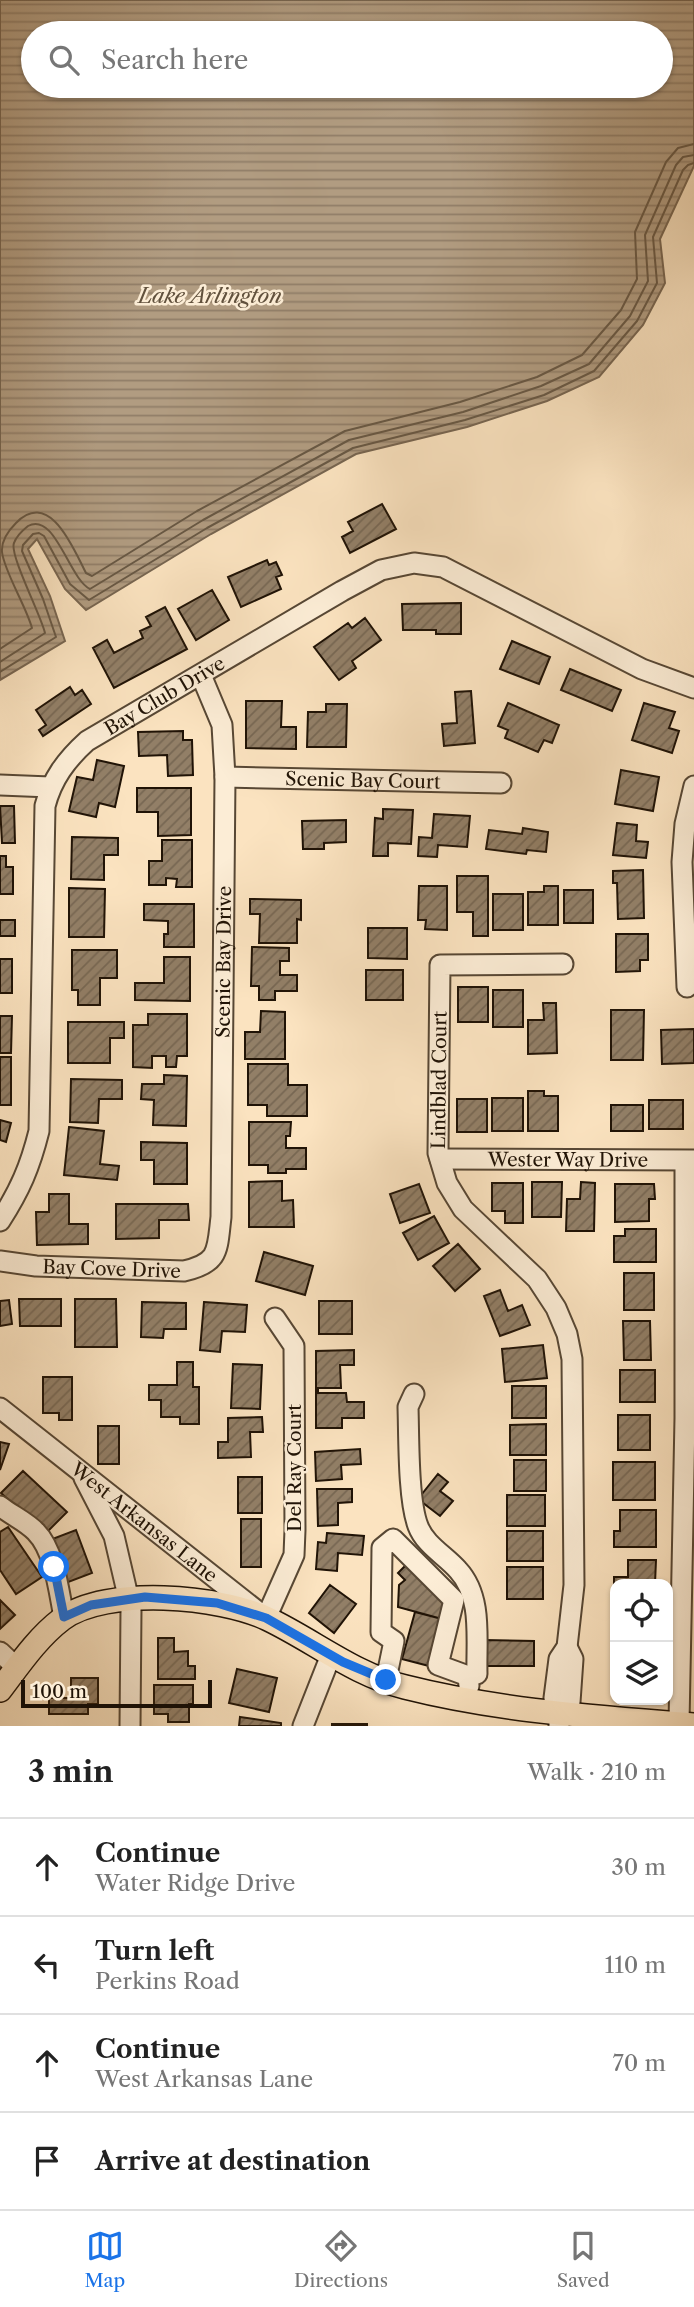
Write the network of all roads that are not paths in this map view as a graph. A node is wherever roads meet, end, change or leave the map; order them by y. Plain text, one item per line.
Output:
1 (201, 675) junction
2 (694, 688) edge
3 (225, 777) junction
4 (501, 783) dead end
5 (0, 785) edge
6 (694, 786) edge
7 (50, 787) junction
8 (563, 964) dead end
9 (687, 987) dead end
10 (440, 1159) junction
11 (690, 1161) edge
12 (0, 1221) edge
13 (215, 1252) joint
14 (0, 1261) edge
15 (275, 1318) dead end
16 (414, 1394) dead end
17 (0, 1408) edge
18 (80, 1471) junction
19 (0, 1506) edge
20 (128, 1599) junction
21 (64, 1617) junction
22 (266, 1618) junction
23 (688, 1625) edge
24 (331, 1655) junction
25 (8, 1660) edge
26 (468, 1676) junction
27 (386, 1680) junction
28 (0, 1690) edge
29 (471, 1701) junction
30 (559, 1720) edge
31 (687, 1724) edge
32 (130, 1726) edge
33 (303, 1726) edge

1 - 2 street, Bay Club Drive
1 - 3 street, Scenic Bay Drive
1 - 7 street, Bay Club Drive
3 - 4 street, Scenic Bay Court
3 - 13 street, Scenic Bay Drive
5 - 7 street
6 - 9 street
7 - 12 street, Bay Club Drive
8 - 10 street, Lindblad Court
10 - 11 street, Wester Way Drive
10 - 30 street, Lindblad Court
11 - 23 street
13 - 14 street, Bay Cove Drive
15 - 22 street, Del Ray Court
16 - 26 street
17 - 18 street, West Arkansas Lane
18 - 20 street
18 - 22 street, West Arkansas Lane
19 - 21 street
20 - 21 main road
20 - 22 main road
20 - 32 street
21 - 25 main road
22 - 24 main road, West Arkansas Lane
23 - 31 street
24 - 27 main road, West Arkansas Lane
24 - 33 street
25 - 28 main road
26 - 27 street
26 - 29 street
27 - 29 main road, West Arkansas Lane
29 - 30 main road, West Arkansas Lane
30 - 31 main road, West Arkansas Lane

